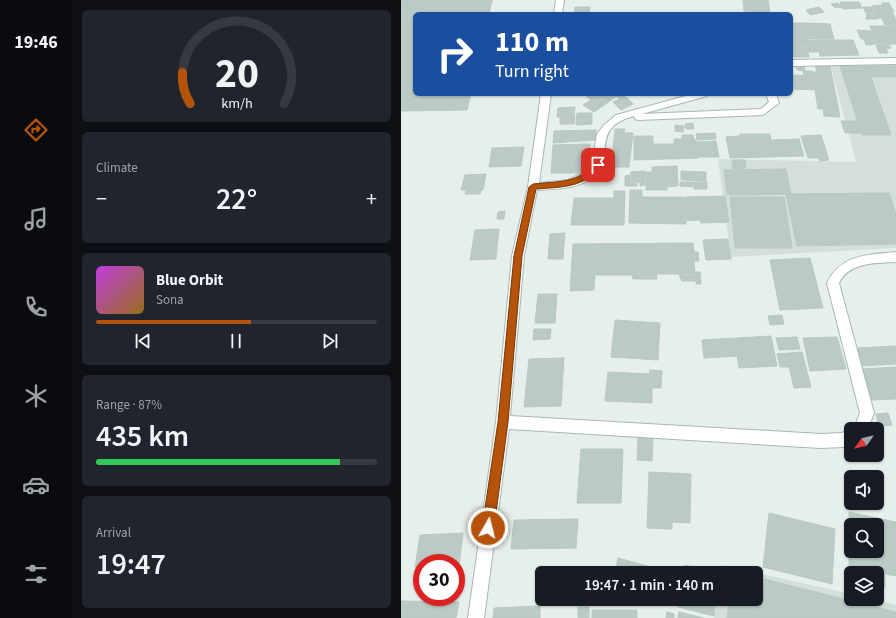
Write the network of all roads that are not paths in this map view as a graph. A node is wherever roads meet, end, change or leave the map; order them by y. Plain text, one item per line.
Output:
1 (560, 0) edge
2 (558, 12) edge
3 (896, 61) edge
4 (793, 63) edge
5 (546, 96) edge
6 (697, 96) edge
7 (772, 96) edge
8 (619, 117) junction
9 (533, 187) junction
10 (896, 257) edge
11 (503, 422) junction
12 (864, 422) edge
13 (844, 440) edge
14 (475, 618) edge

1 - 2 street
3 - 4 street
5 - 9 street
6 - 8 street
7 - 8 street
8 - 9 street
9 - 11 street
10 - 12 street
11 - 13 street
11 - 14 street

